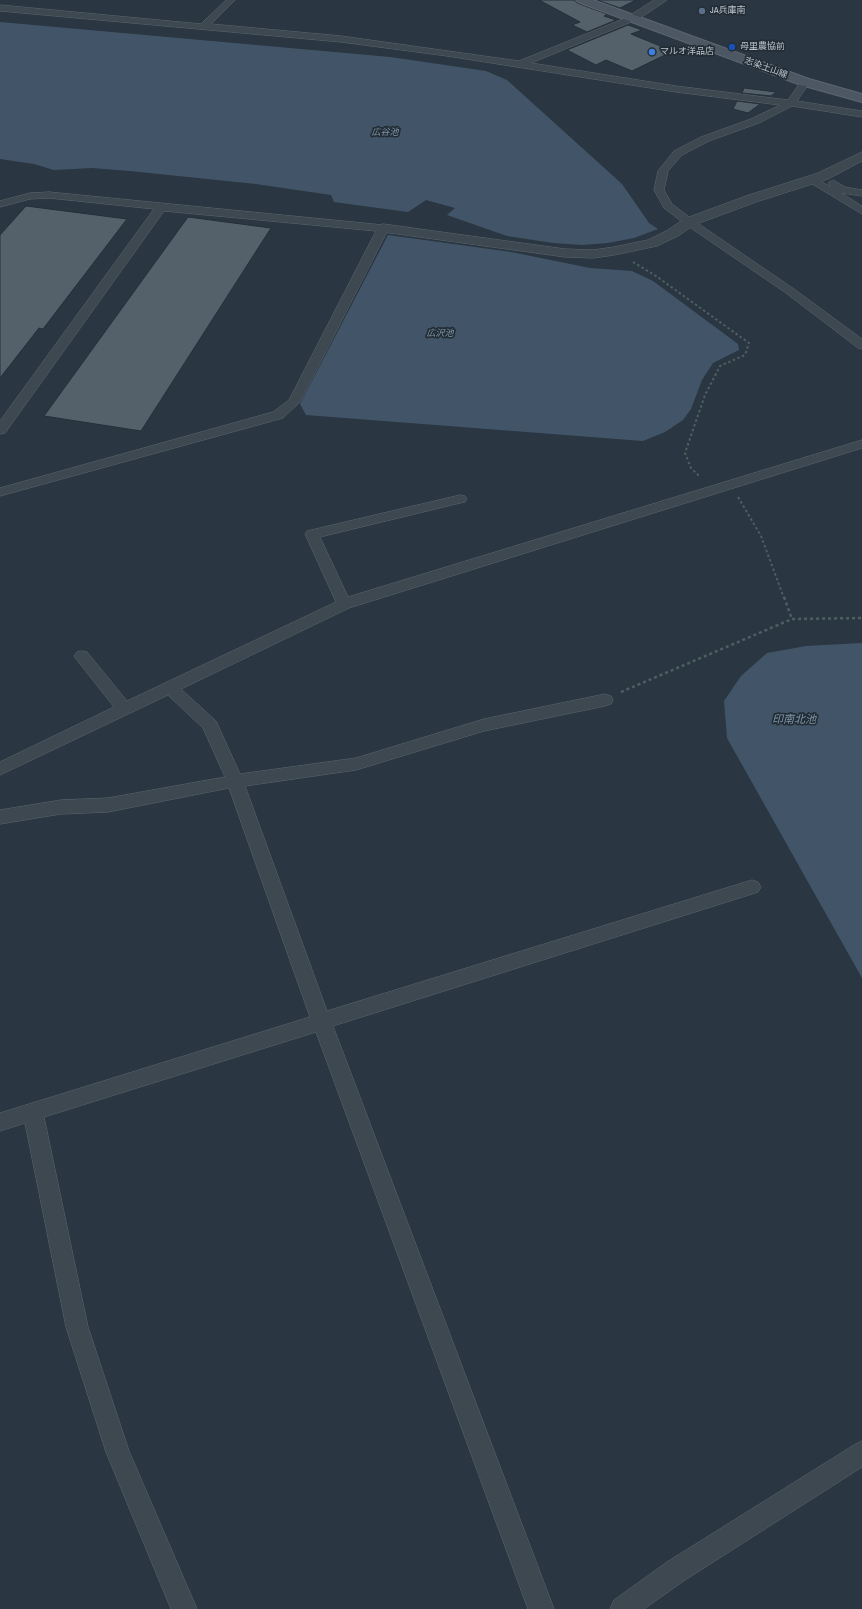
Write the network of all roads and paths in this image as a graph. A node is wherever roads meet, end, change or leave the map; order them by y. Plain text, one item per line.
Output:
1 (231, 0) edge
2 (582, 0) edge
3 (662, 0) edge
4 (0, 8) edge
5 (634, 18) junction
6 (204, 26) junction
7 (521, 64) junction
8 (805, 82) junction
9 (862, 98) edge
10 (791, 103) junction
11 (862, 114) edge
12 (862, 156) edge
13 (818, 178) junction
14 (862, 193) edge
15 (839, 196) junction
16 (862, 200) edge
17 (0, 204) edge
18 (161, 207) junction
19 (862, 211) edge
20 (689, 222) junction
21 (383, 228) junction
22 (614, 251) junction
23 (862, 345) edge
24 (0, 430) edge
25 (862, 444) edge
26 (713, 490) junction
27 (0, 492) edge
28 (460, 499) dead end
29 (344, 604) junction
30 (862, 618) edge
31 (792, 619) junction
32 (82, 656) dead end
33 (171, 688) junction
34 (604, 700) joint
35 (125, 710) junction
36 (0, 769) edge
37 (235, 781) junction
38 (0, 817) edge
39 (752, 887) dead end
40 (321, 1020) junction
41 (33, 1112) junction
42 (0, 1122) edge
43 (862, 1453) edge
44 (184, 1609) edge
45 (540, 1609) edge
46 (623, 1609) edge

1 - 6 street
2 - 5 main road, 志染土山線
3 - 5 street
4 - 6 street
5 - 7 street
5 - 8 main road, 志染土山線
6 - 7 street
7 - 10 street
8 - 9 main road, 志染土山線
8 - 10 street
10 - 11 street
10 - 20 street
12 - 13 street
13 - 14 street
13 - 15 street
13 - 20 street
15 - 16 street
15 - 19 street
17 - 18 street
18 - 21 street
18 - 24 street
20 - 22 street
20 - 23 street
21 - 22 street
21 - 27 street
22 - 26 path
25 - 26 street
26 - 29 street
26 - 31 path
28 - 29 street
29 - 33 street
30 - 31 path
31 - 34 path
32 - 35 street
33 - 35 street
33 - 37 street
34 - 37 street
35 - 36 street
37 - 38 street
37 - 40 street
39 - 40 street
40 - 41 street
40 - 45 street
41 - 42 street
41 - 44 street
43 - 46 street

